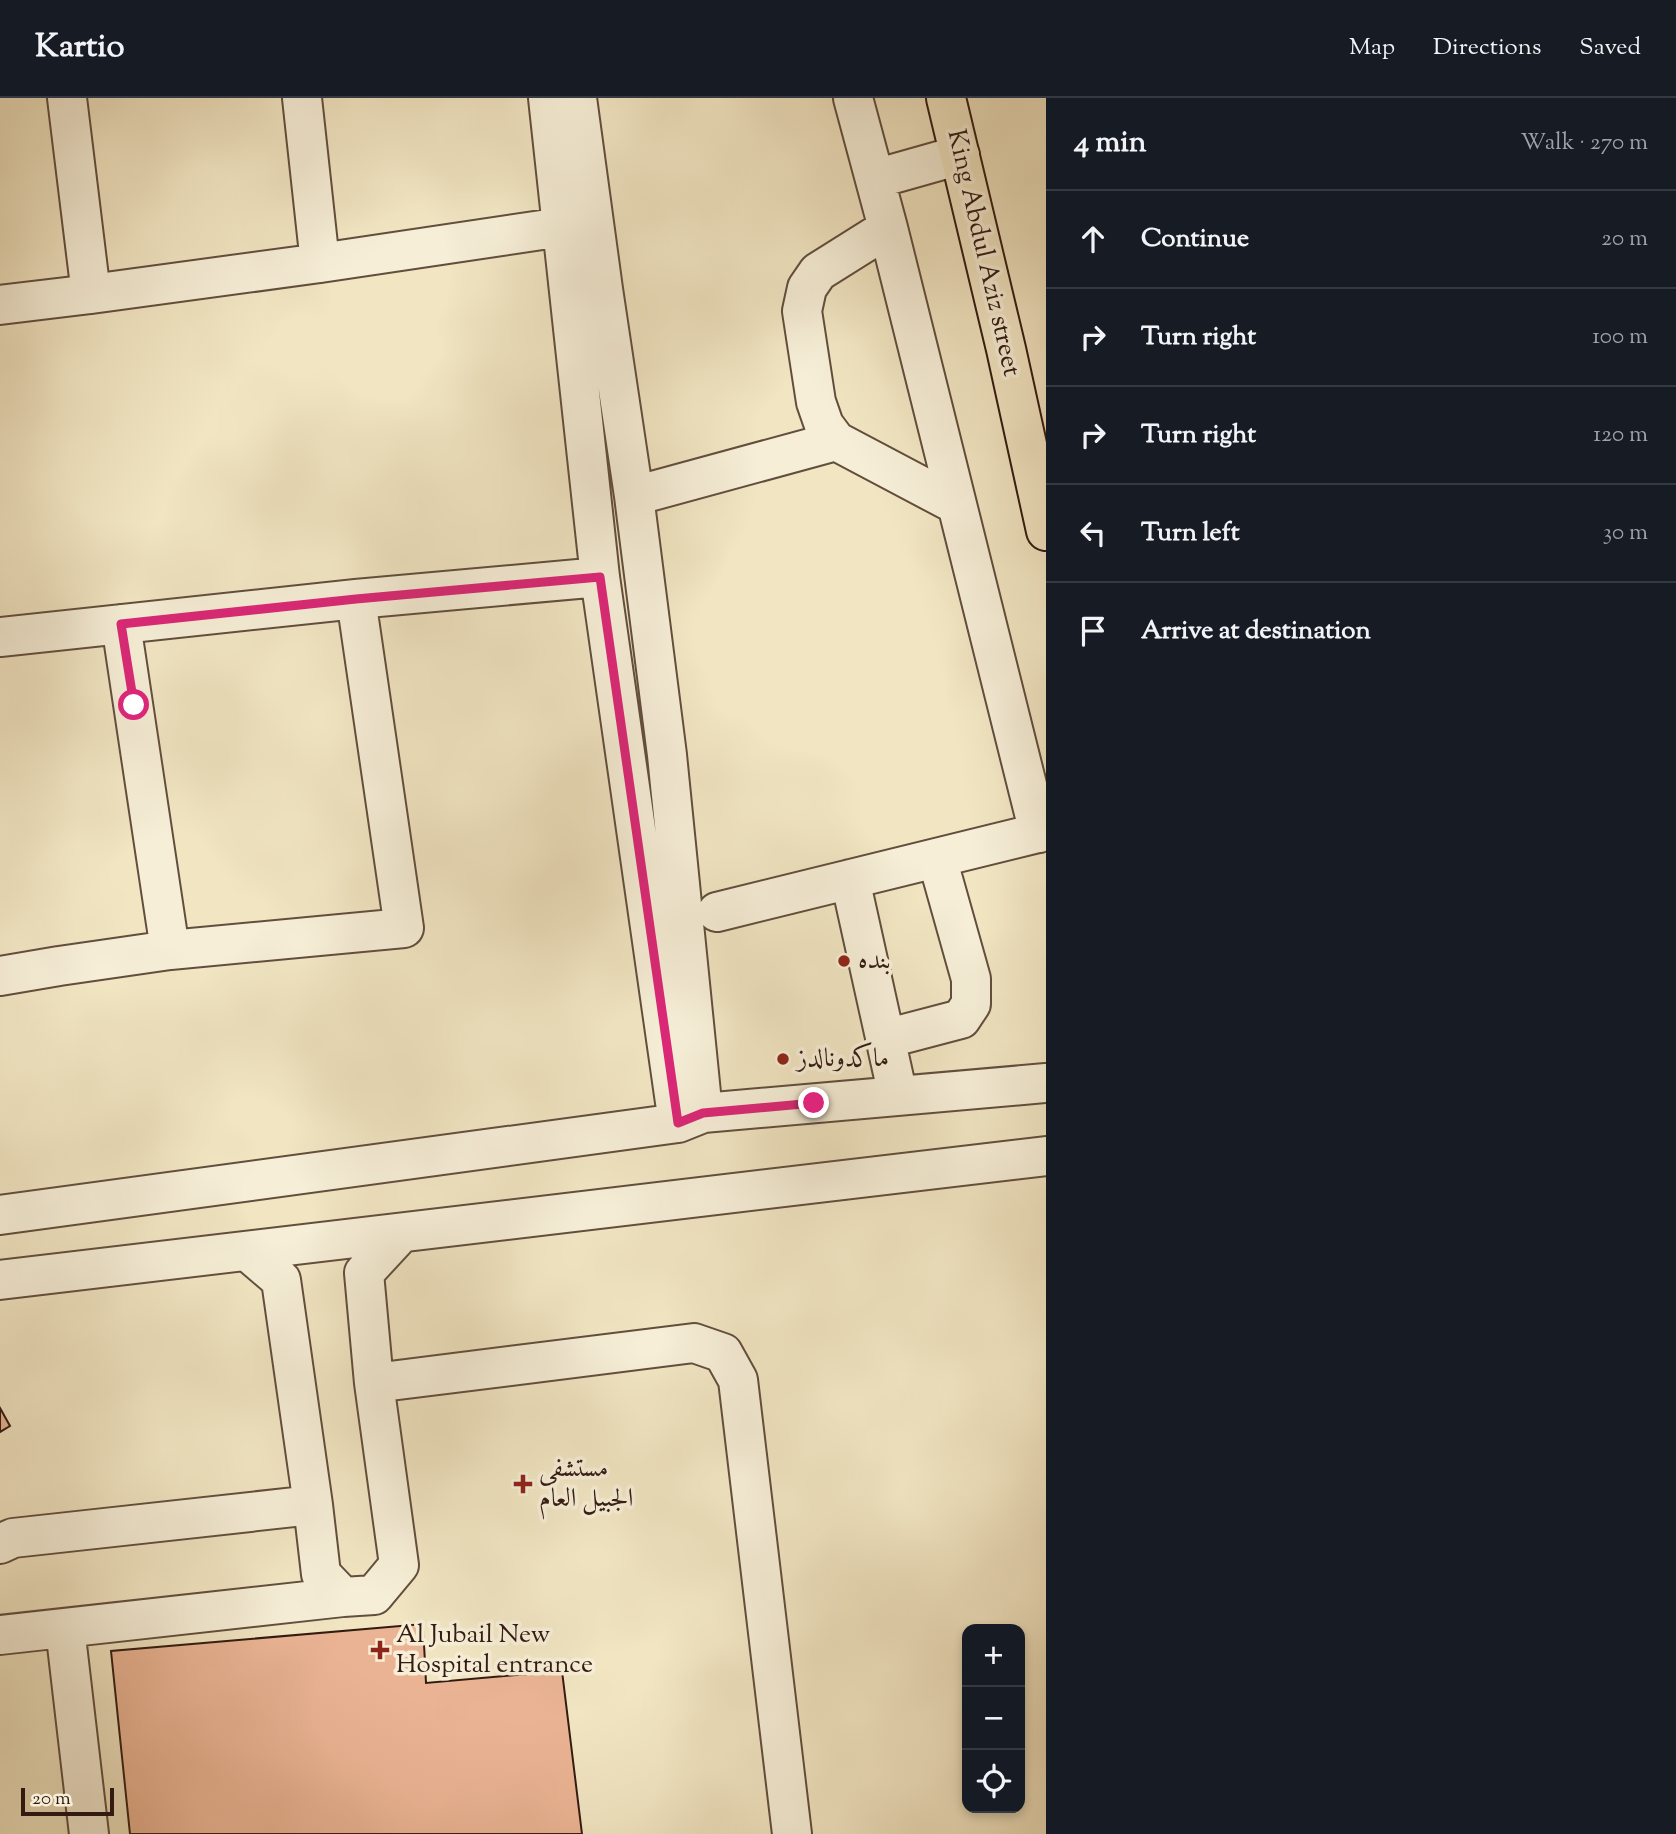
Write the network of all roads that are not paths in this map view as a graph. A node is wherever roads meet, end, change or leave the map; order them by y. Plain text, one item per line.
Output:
1 (67, 98) edge
2 (302, 98) edge
3 (548, 98) edge
4 (578, 98) edge
5 (853, 98) edge
6 (946, 98) edge
7 (960, 155) junction
8 (875, 179) junction
9 (562, 227) junction
10 (888, 228) junction
11 (320, 263) junction
12 (92, 294) junction
13 (0, 305) edge
14 (836, 441) junction
15 (635, 496) junction
16 (957, 505) junction
17 (1046, 531) edge
18 (600, 577) junction
19 (356, 599) junction
20 (121, 624) junction
21 (0, 637) edge
22 (1042, 832) edge
23 (937, 858) junction
24 (850, 879) junction
25 (717, 912) dead end
26 (170, 950) junction
27 (0, 976) edge
28 (885, 1039) junction
29 (1046, 1083) edge
30 (898, 1096) junction
31 (691, 1118) junction
32 (1046, 1156) edge
33 (0, 1215) edge
34 (401, 1233) junction
35 (247, 1251) junction
36 (0, 1280) edge
37 (374, 1383) junction
38 (313, 1505) junction
39 (0, 1544) edge
40 (343, 1597) junction
41 (65, 1628) junction
42 (0, 1635) edge
43 (89, 1834) edge
44 (792, 1834) edge

1 - 12 street
2 - 11 street
3 - 9 street
4 - 15 street
5 - 8 street
6 - 7 main road, King Abdul Aziz street
7 - 8 street
7 - 17 main road, King Abdul Aziz street
8 - 10 street
9 - 11 street
9 - 18 street
10 - 14 street
10 - 16 street
11 - 12 street
12 - 13 street
14 - 15 street
14 - 16 street
15 - 31 street
16 - 22 street
18 - 19 street
18 - 31 street
19 - 20 street
19 - 26 street
20 - 21 street
20 - 26 street
22 - 23 street
23 - 24 street
23 - 28 street
24 - 25 street
24 - 28 street
26 - 27 street
28 - 30 street
29 - 30 street
30 - 31 street
31 - 33 street
32 - 34 street
34 - 35 street
34 - 37 street
35 - 36 street
35 - 38 street
37 - 40 street
37 - 44 street
38 - 39 street
38 - 40 street
40 - 41 street
41 - 42 street
41 - 43 street

